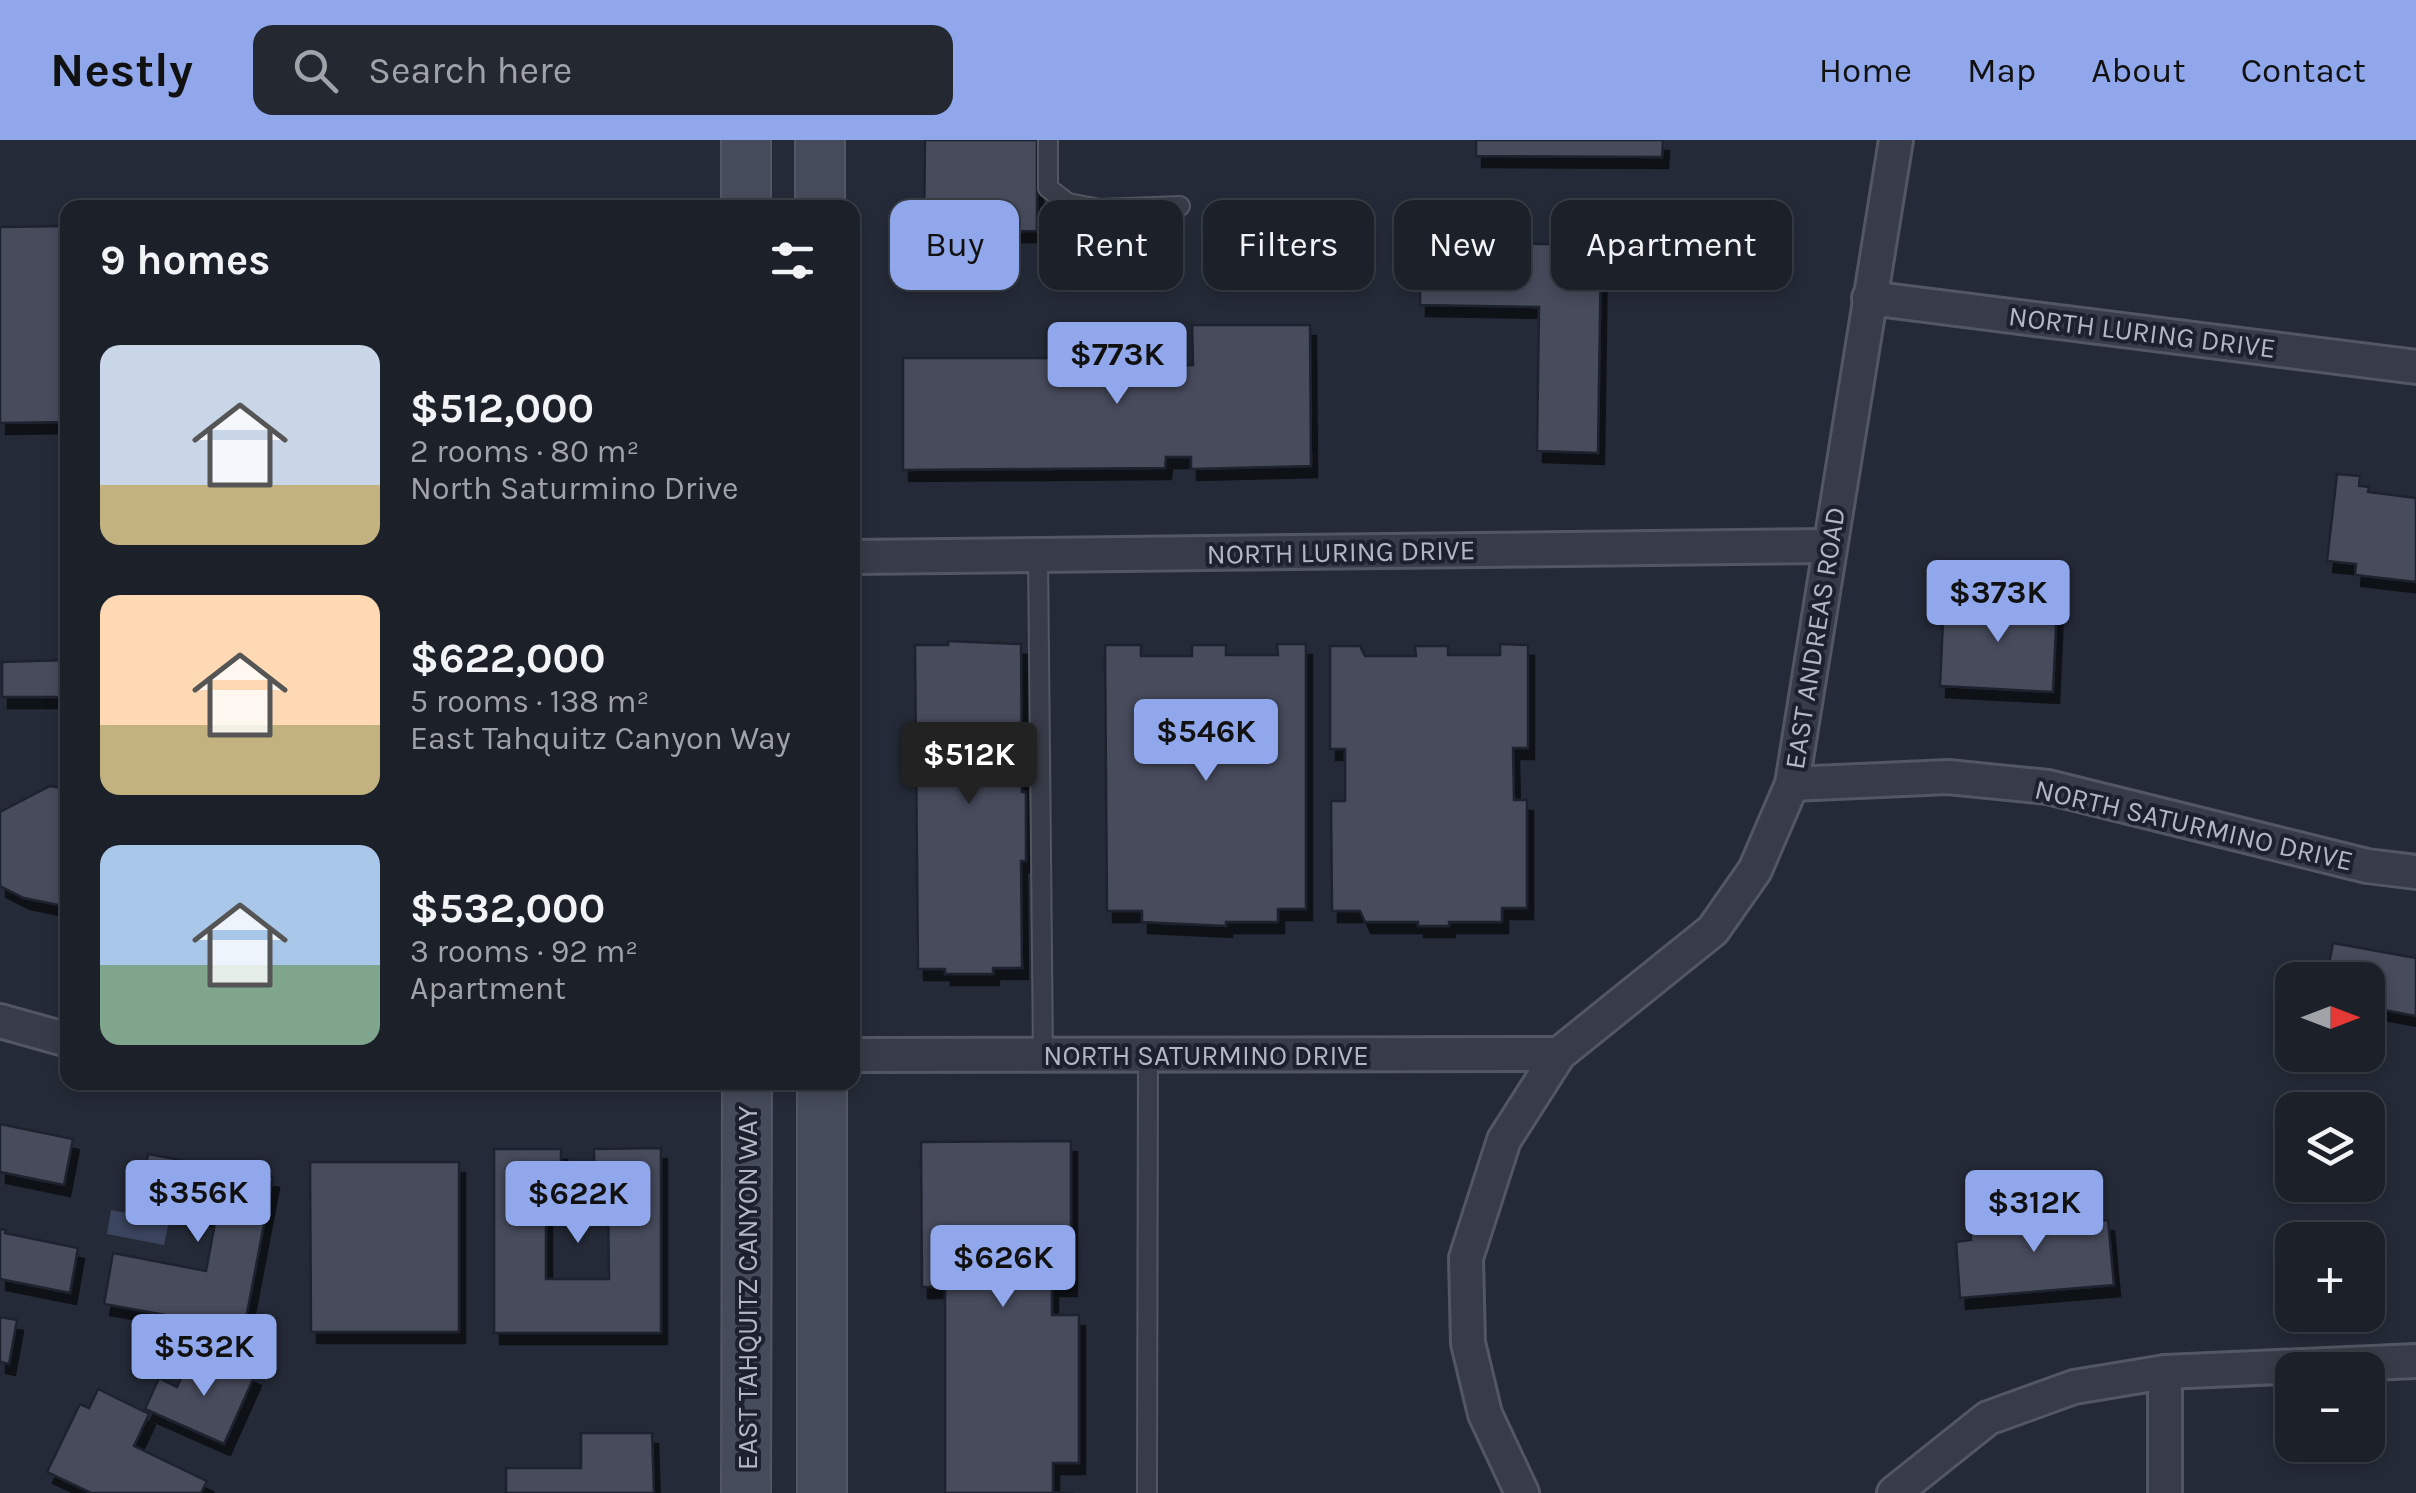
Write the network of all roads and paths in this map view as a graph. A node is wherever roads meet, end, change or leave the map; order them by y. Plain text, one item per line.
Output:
1 (746, 140) edge
2 (820, 140) edge
3 (1048, 140) edge
4 (1896, 140) edge
5 (746, 200) edge
6 (820, 200) edge
7 (1064, 200) edge
8 (1869, 298) junction
9 (2416, 367) edge
10 (1828, 546) junction
11 (1038, 555) junction
12 (860, 557) edge
13 (1792, 784) junction
14 (2416, 872) edge
15 (0, 1021) edge
16 (60, 1038) edge
17 (1560, 1054) junction
18 (1148, 1055) junction
19 (860, 1056) edge
20 (1042, 1056) junction
21 (747, 1090) edge
22 (822, 1090) edge
23 (2416, 1361) edge
24 (2165, 1372) junction
25 (746, 1493) edge
26 (822, 1493) edge
27 (1146, 1493) edge
28 (1522, 1493) edge
29 (1894, 1493) edge
30 (2165, 1493) edge

1 - 5 main road
2 - 6 main road
3 - 7 lane
4 - 8 street, EAST ANDREAS ROAD
8 - 9 street, NORTH LURING DRIVE
8 - 10 street, EAST ANDREAS ROAD
10 - 11 street, NORTH LURING DRIVE
10 - 13 street, EAST ANDREAS ROAD
11 - 12 street, NORTH LURING DRIVE
11 - 20 lane
13 - 14 street, NORTH SATURMINO DRIVE
13 - 17 street, EAST ANDREAS ROAD
15 - 16 street
17 - 18 street, NORTH SATURMINO DRIVE
17 - 28 street, EAST ANDREAS ROAD
18 - 20 street, NORTH SATURMINO DRIVE
18 - 27 lane
19 - 20 street, NORTH SATURMINO DRIVE
21 - 25 main road, EAST TAHQUITZ CANYON WAY
22 - 26 main road
23 - 24 street
24 - 29 street
24 - 30 street

